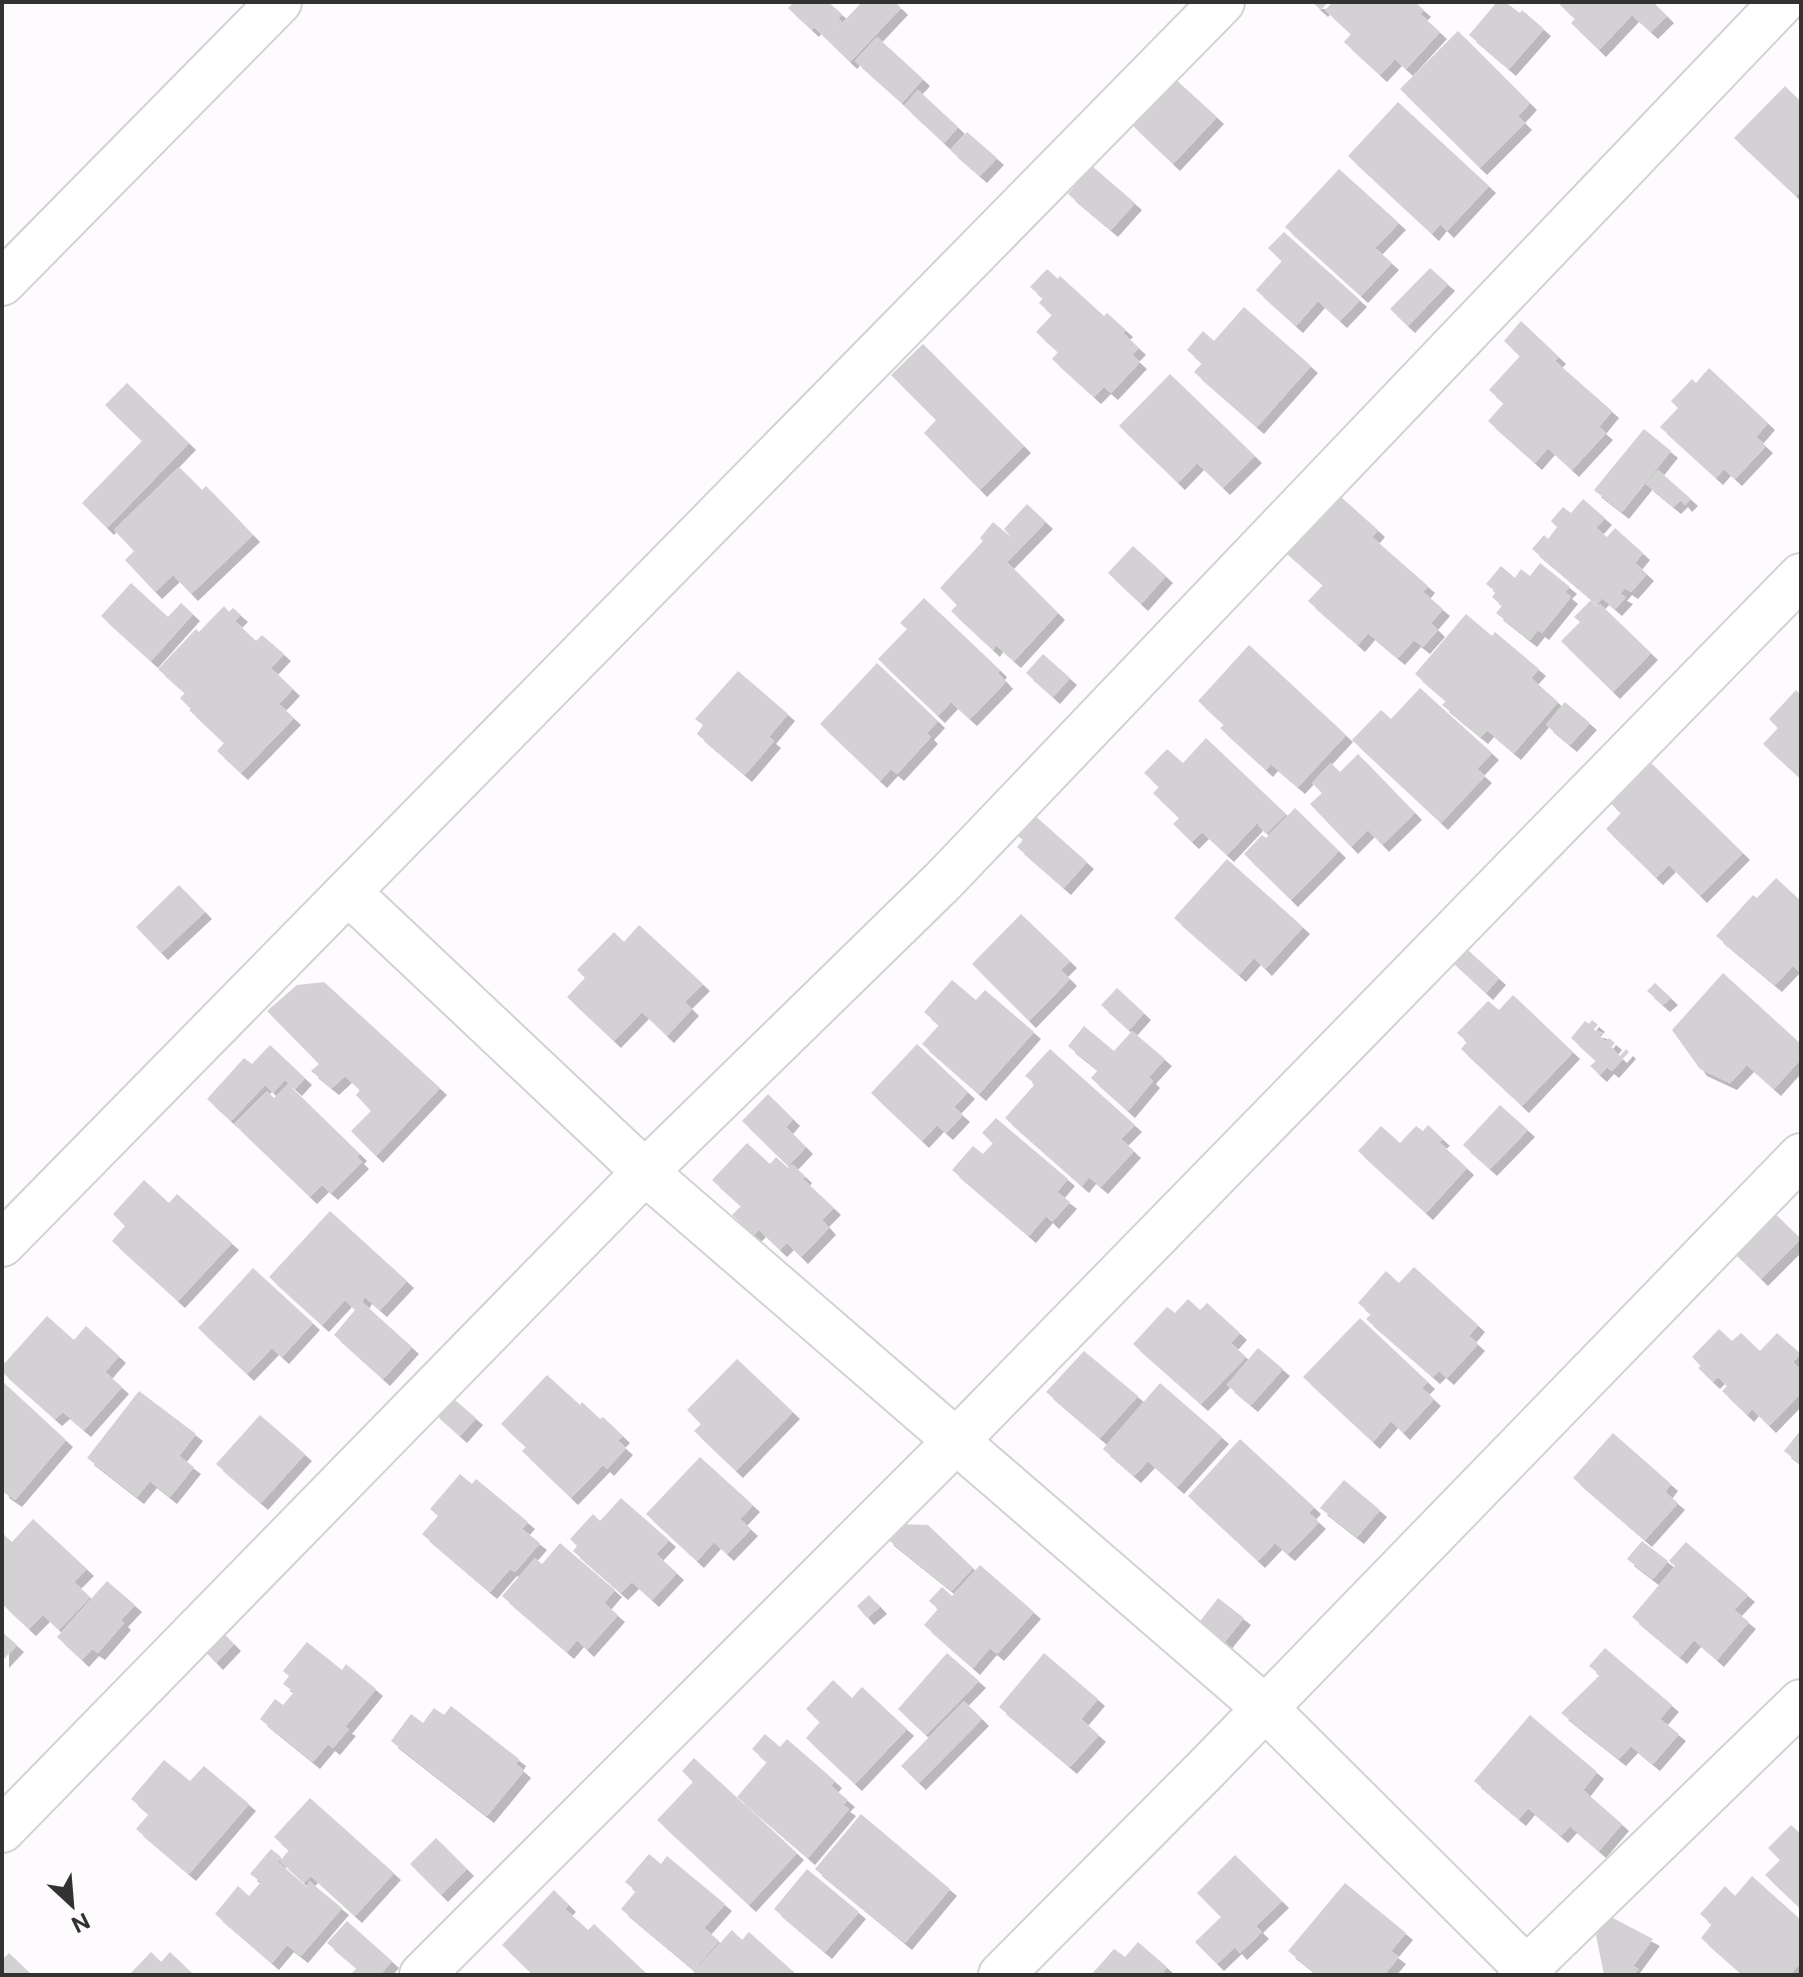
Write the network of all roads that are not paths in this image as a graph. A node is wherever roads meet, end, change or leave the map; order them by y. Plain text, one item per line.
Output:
1 (279, 2) edge
2 (1222, 2) edge
3 (1782, 2) edge
4 (2, 283) edge
5 (1801, 576) edge
6 (348, 892) junction
7 (1801, 1156) edge
8 (645, 1172) junction
9 (2, 1244) edge
10 (955, 1442) junction
11 (1801, 1702) edge
12 (1265, 1708) junction
13 (2, 1830) edge
14 (1526, 1973) edge
15 (422, 1975) edge
16 (1001, 1975) edge

1 - 4 street
2 - 6 street
3 - 8 street
5 - 10 street
6 - 8 street
6 - 9 street
7 - 12 street
8 - 10 street
8 - 13 street
10 - 12 street
10 - 15 street
11 - 14 street
12 - 14 street
12 - 16 street

